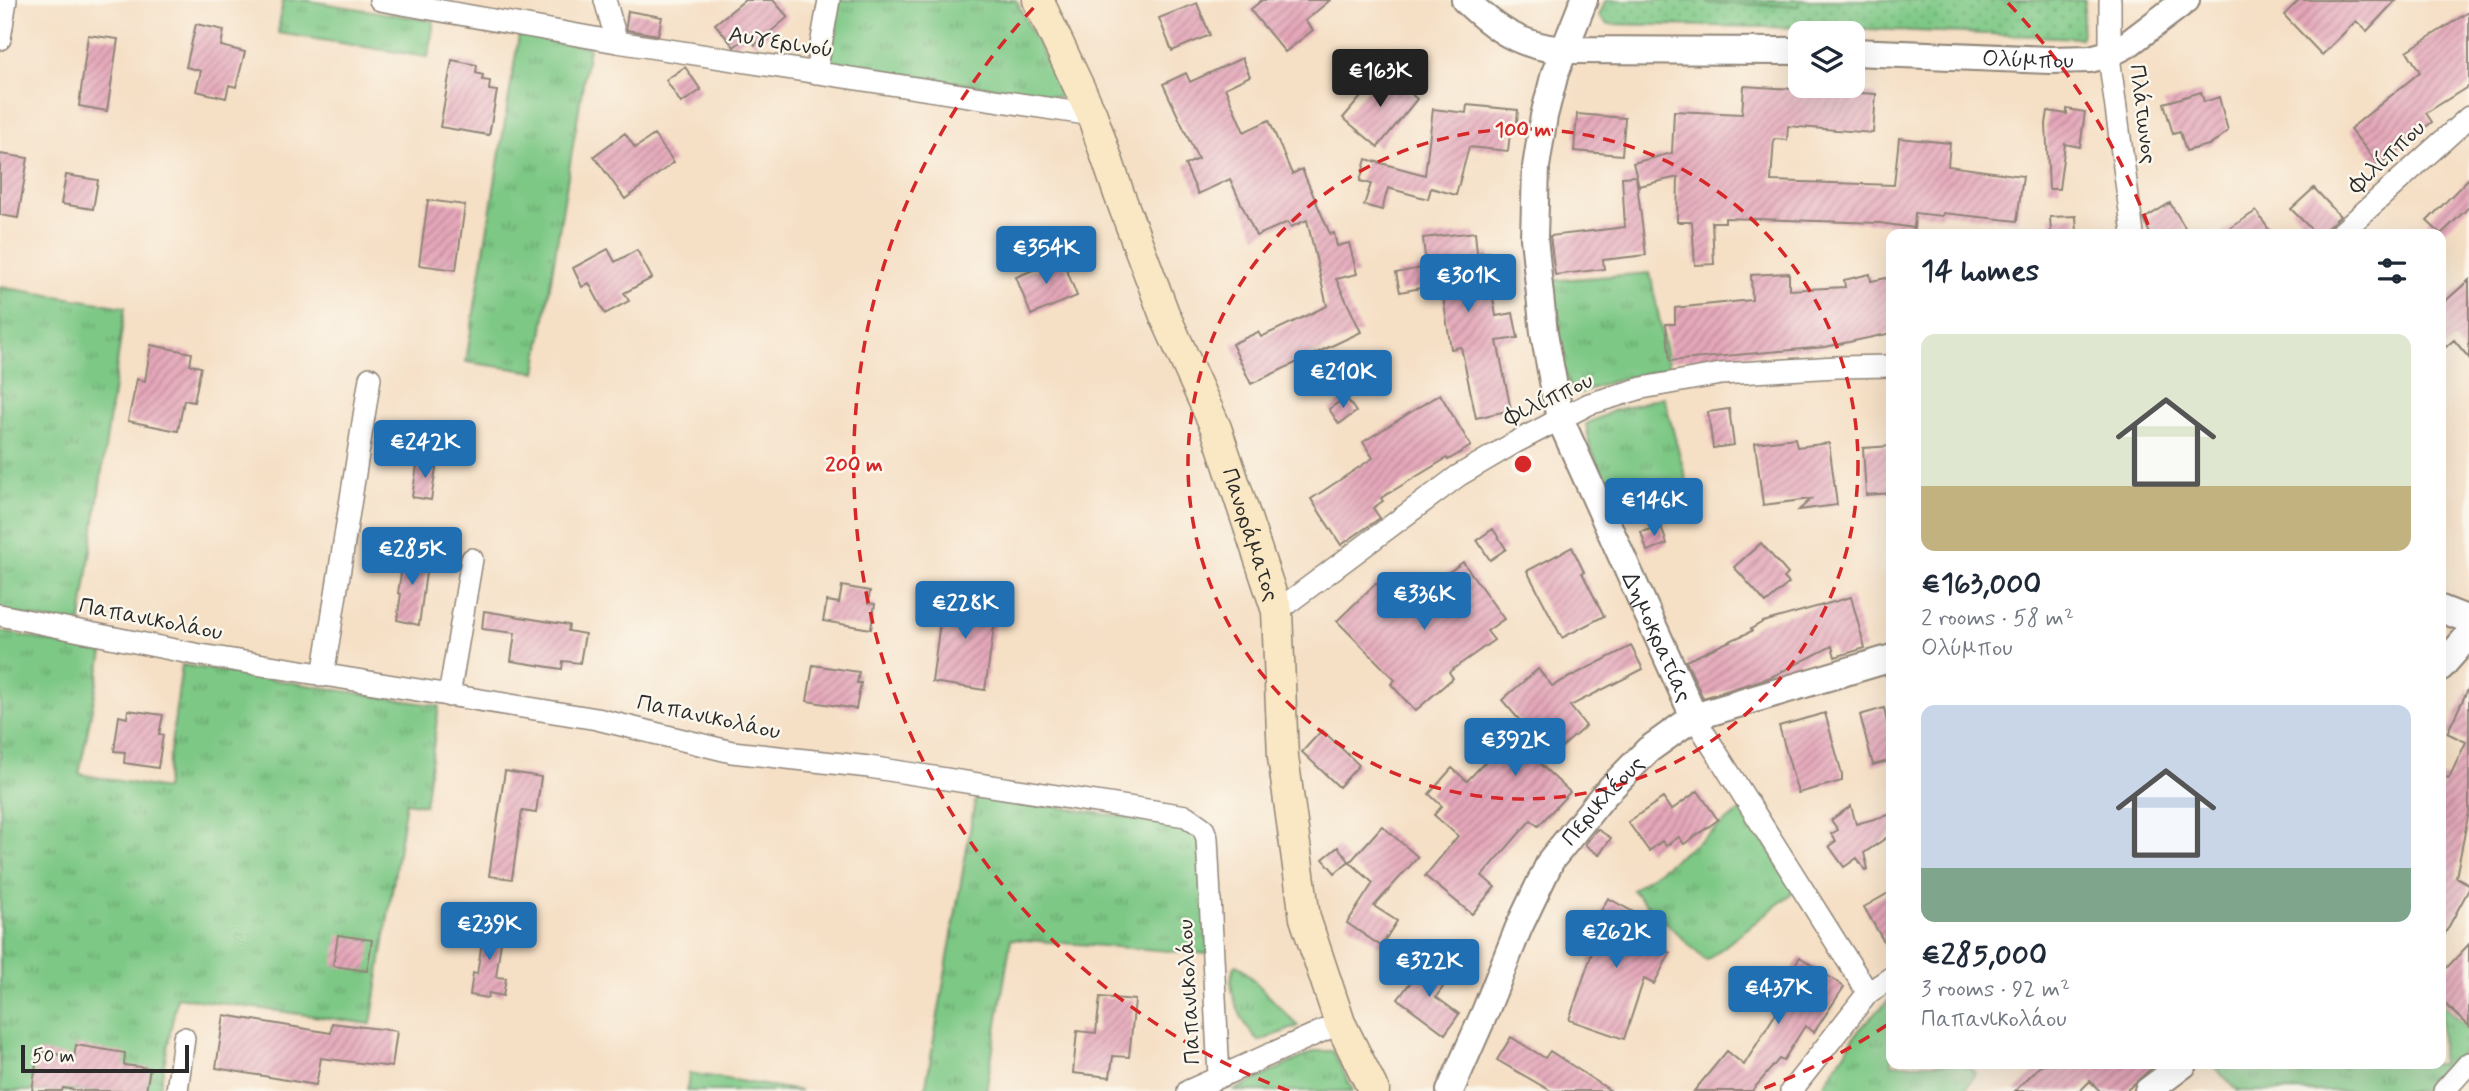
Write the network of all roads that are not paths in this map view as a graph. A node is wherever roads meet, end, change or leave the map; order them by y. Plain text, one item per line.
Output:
1 (6, 0) edge
2 (380, 0) edge
3 (605, 0) edge
4 (829, 0) edge
5 (1038, 0) edge
6 (1465, 0) edge
7 (1584, 0) edge
8 (2110, 0) edge
9 (2186, 0) edge
10 (0, 39) edge
11 (617, 42) junction
12 (1563, 50) junction
13 (1788, 51) edge
14 (1865, 52) edge
15 (2109, 54) junction
16 (816, 73) junction
17 (1092, 115) junction
18 (2469, 117) edge
19 (2132, 229) edge
20 (2346, 229) edge
21 (1886, 366) edge
22 (370, 378) dead end
23 (1560, 419) junction
24 (472, 559) dead end
25 (1277, 611) junction
26 (2446, 611) edge
27 (0, 614) edge
28 (2469, 620) edge
29 (2469, 635) edge
30 (1886, 660) edge
31 (2446, 661) edge
32 (323, 676) junction
33 (449, 696) junction
34 (1694, 717) junction
35 (1886, 982) edge
36 (1868, 993) junction
37 (1340, 1023) junction
38 (184, 1038) dead end
39 (2469, 1063) edge
40 (2177, 1069) edge
41 (1219, 1076) junction
42 (1454, 1090) edge
43 (177, 1091) edge
44 (1188, 1091) edge
45 (1374, 1091) edge
46 (1791, 1091) edge
47 (2148, 1091) edge
48 (2444, 1091) edge

1 - 10 street
2 - 11 street, Αυγερινού
3 - 11 street
4 - 16 street
5 - 17 main road, Πανοράματος
6 - 12 street
7 - 12 street, Δημοκρατίας
8 - 15 street, Πλάτωνος
9 - 15 street, Ολύμπου
11 - 16 street, Αυγερινού
12 - 13 street
12 - 23 street, Δημοκρατίας
14 - 15 street, Ολύμπου
15 - 19 street, Πλάτωνος
16 - 17 street, Αυγερινού
17 - 25 main road, Πανοράματος
18 - 20 street, Φιλίππου
21 - 23 street, Φιλίππου
22 - 32 street
23 - 25 street, Φιλίππου
23 - 34 street, Δημοκρατίας
24 - 33 street
25 - 37 main road, Πανοράματος
26 - 28 street
27 - 32 street, Παπανικολάου
29 - 31 street
30 - 34 street, Περικλέους
32 - 33 street, Παπανικολάου
33 - 41 street, Παπανικολάου
34 - 36 street, Δημοκρατίας
34 - 42 street, Περικλέους
35 - 36 street
36 - 46 street
37 - 41 street
37 - 45 main road, Πανοράματος
38 - 43 street
39 - 48 street
40 - 47 street
41 - 44 street

